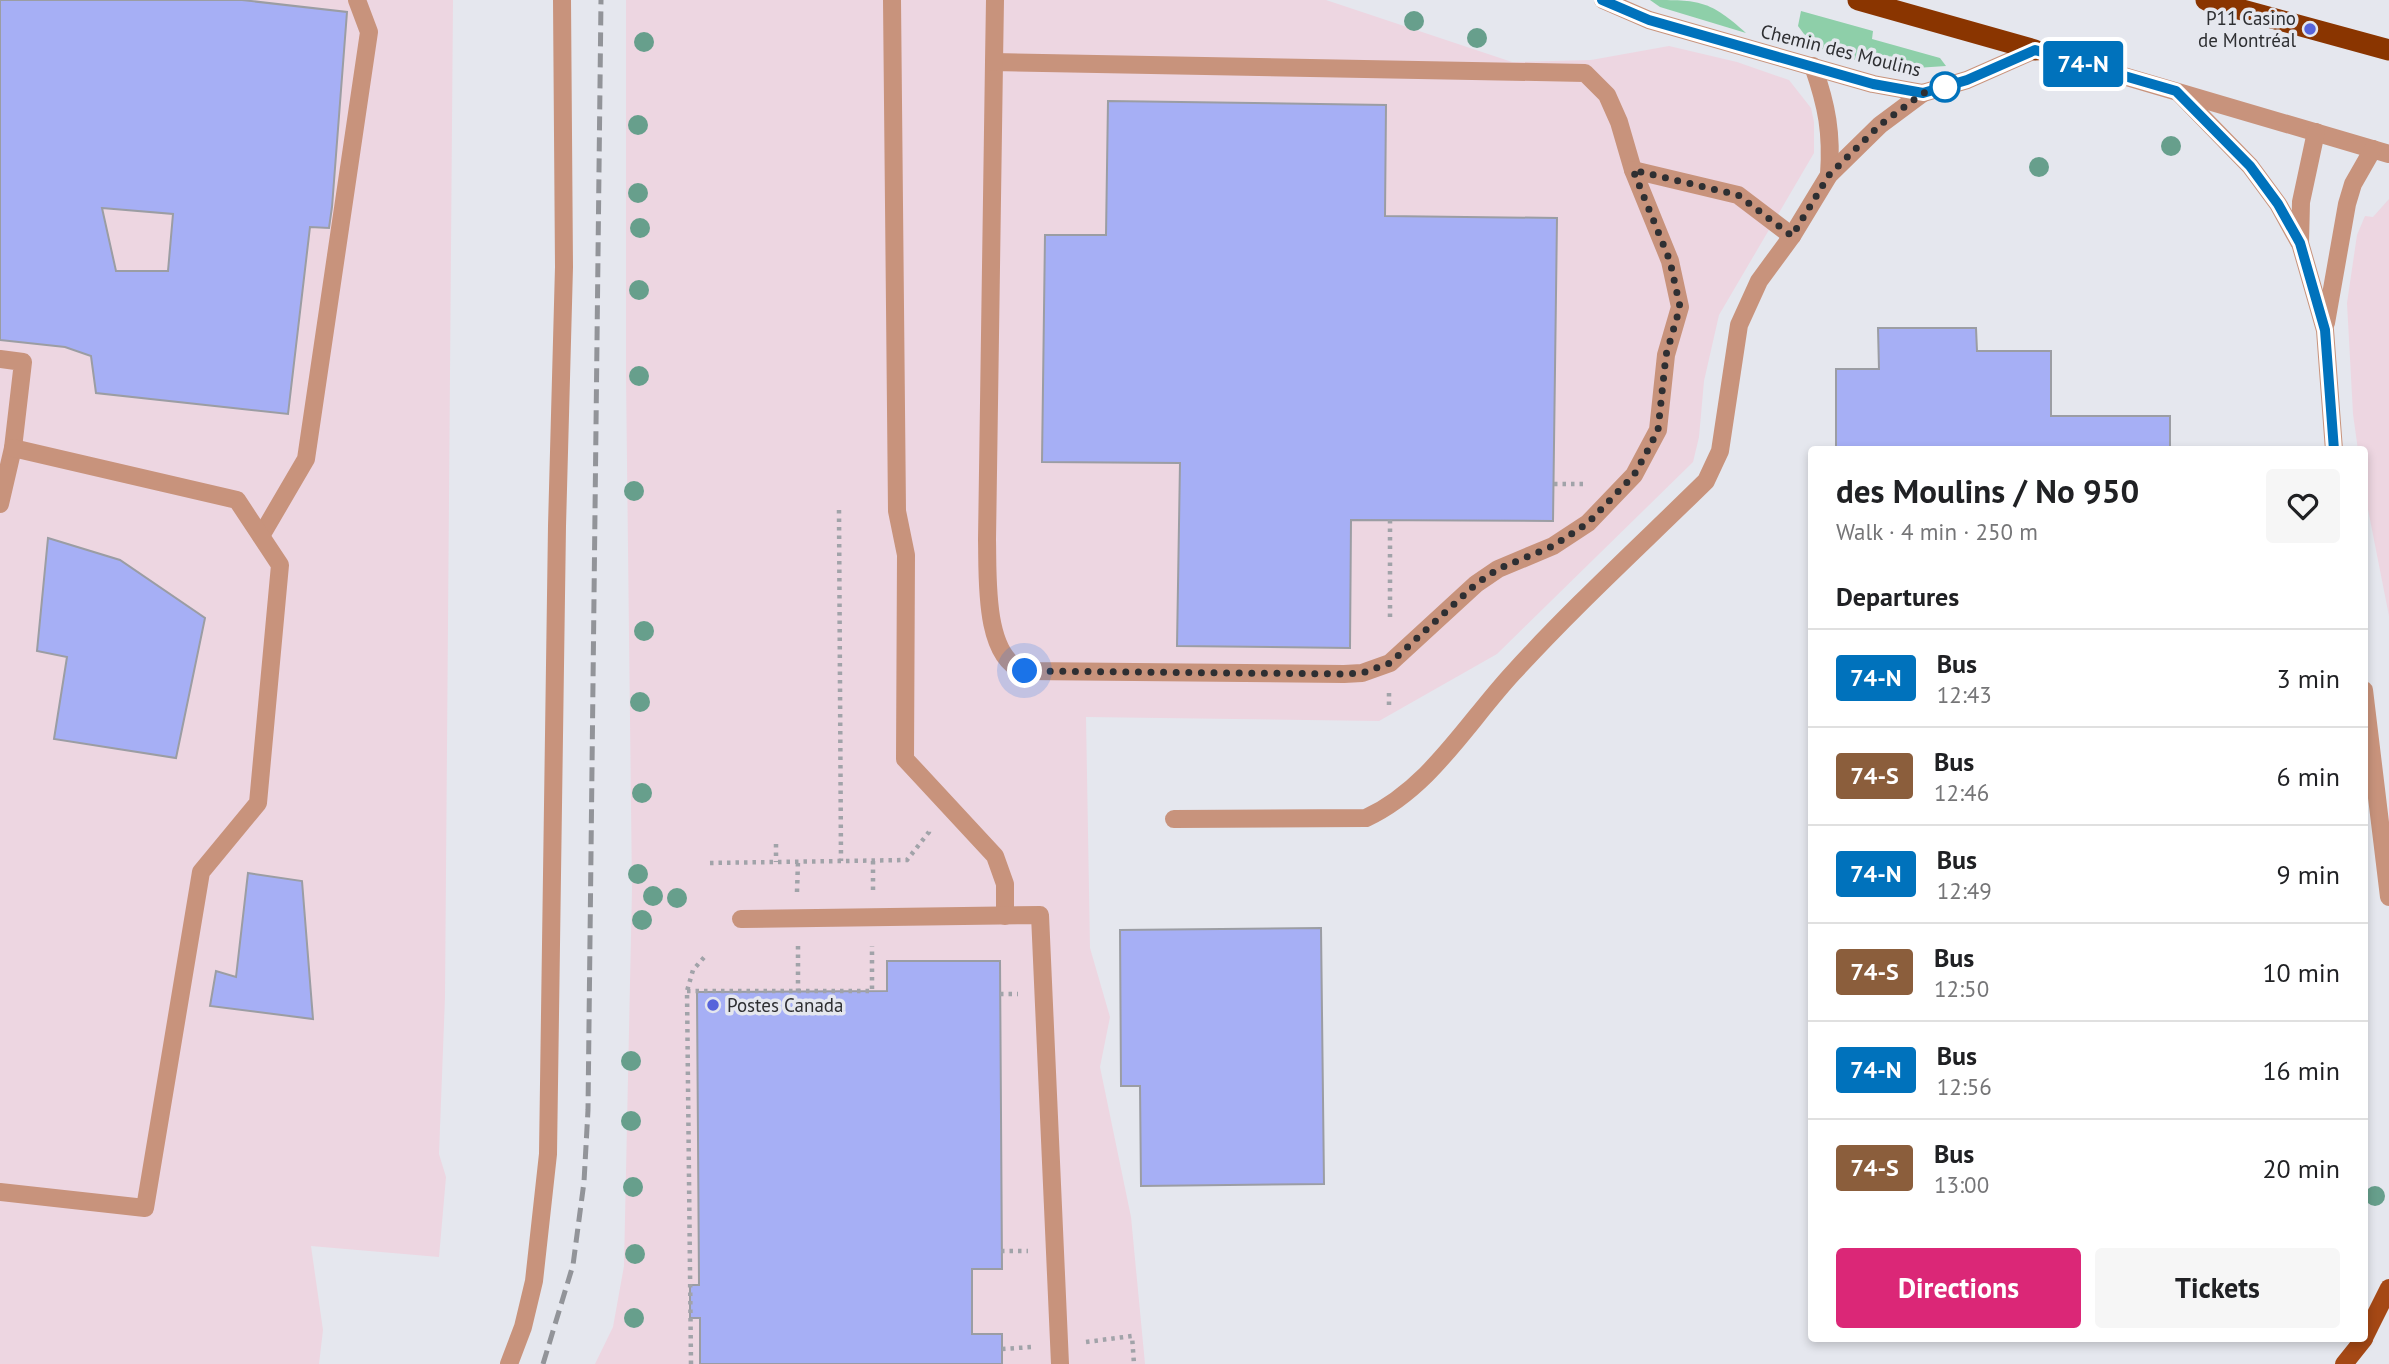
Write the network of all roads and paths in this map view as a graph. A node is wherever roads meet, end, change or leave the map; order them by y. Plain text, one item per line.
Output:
1 (357, 0) edge
2 (562, 0) edge
3 (892, 0) edge
4 (995, 0) edge
5 (1603, 0) edge
6 (1858, 0) edge
7 (2206, 0) edge
8 (2035, 50) junction
9 (2389, 50) edge
10 (994, 62) junction
11 (1813, 66) junction
12 (2176, 91) junction
13 (1923, 93) junction
14 (2316, 132) junction
15 (2381, 151) edge
16 (1633, 170) junction
17 (1829, 175) junction
18 (1792, 236) junction
19 (2300, 243) junction
20 (2325, 330) junction
21 (0, 359) edge
22 (2333, 446) edge
23 (13, 448) junction
24 (1554, 484) dead end
25 (1595, 485) dead end
26 (0, 505) edge
27 (839, 510) dead end
28 (1390, 520) dead end
29 (261, 536) junction
30 (1390, 621) dead end
31 (1390, 691) dead end
32 (1389, 705) dead end
33 (2368, 723) edge
34 (927, 784) junction
35 (1174, 819) dead end
36 (776, 844) dead end
37 (841, 861) junction
38 (776, 862) junction
39 (710, 863) dead end
40 (2389, 897) edge
41 (1004, 916) junction
42 (741, 919) dead end
43 (707, 954) dead end
44 (687, 991) junction
45 (872, 991) dead end
46 (0, 1192) edge
47 (2389, 1288) edge
48 (2368, 1330) edge
49 (2361, 1342) edge
50 (509, 1364) edge
51 (691, 1364) edge
52 (1060, 1364) edge
53 (2344, 1364) edge

1 - 29 street
2 - 50 street
3 - 34 street
4 - 10 street
5 - 11 street, Chemin des Moulins
6 - 8 highway
7 - 9 highway
8 - 12 street
8 - 13 street, Chemin des Moulins
10 - 16 street
10 - 16 street
11 - 13 street, Chemin des Moulins
11 - 17 street
12 - 14 street
12 - 19 street
13 - 17 street
14 - 15 street
14 - 19 street
15 - 20 street
16 - 18 street
17 - 18 street
18 - 35 street
19 - 20 street
20 - 22 street
21 - 23 street
23 - 26 street
23 - 29 street
24 - 25 path
27 - 37 path
28 - 30 path
29 - 46 street
31 - 32 path
33 - 40 street
34 - 37 path
34 - 41 street
36 - 38 path
37 - 38 path
38 - 39 path
41 - 42 street
41 - 52 street
43 - 44 path
44 - 45 path
44 - 51 path
47 - 48 main road
49 - 53 main road

